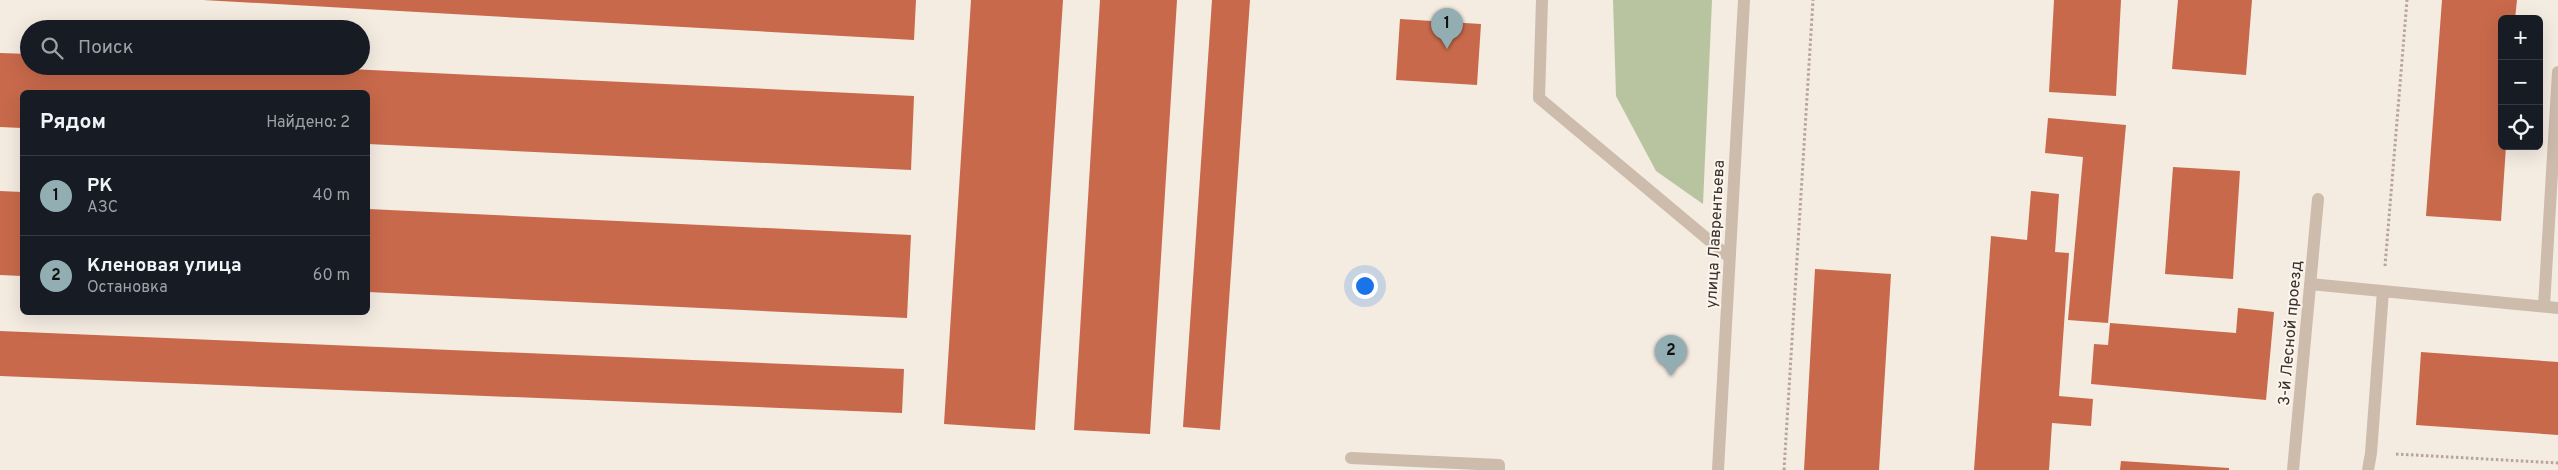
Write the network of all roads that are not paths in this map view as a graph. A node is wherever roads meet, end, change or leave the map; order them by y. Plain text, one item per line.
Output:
1 (1542, 0) edge
2 (1744, 0) edge
3 (2558, 72) edge
4 (2318, 199) dead end
5 (1729, 257) junction
6 (2310, 284) junction
7 (2383, 291) junction
8 (2544, 306) junction
9 (2558, 308) edge
10 (1351, 458) dead end
11 (1499, 470) edge
12 (1718, 470) edge
13 (2293, 470) edge
14 (2368, 470) edge

1 - 5 street
2 - 5 street, улица Лаврентьева
3 - 8 street
4 - 6 street, 3-й Лесной проезд
5 - 12 street, улица Лаврентьева
6 - 7 street
6 - 13 street, 3-й Лесной проезд
7 - 8 street
7 - 14 street
8 - 9 street
10 - 11 street

